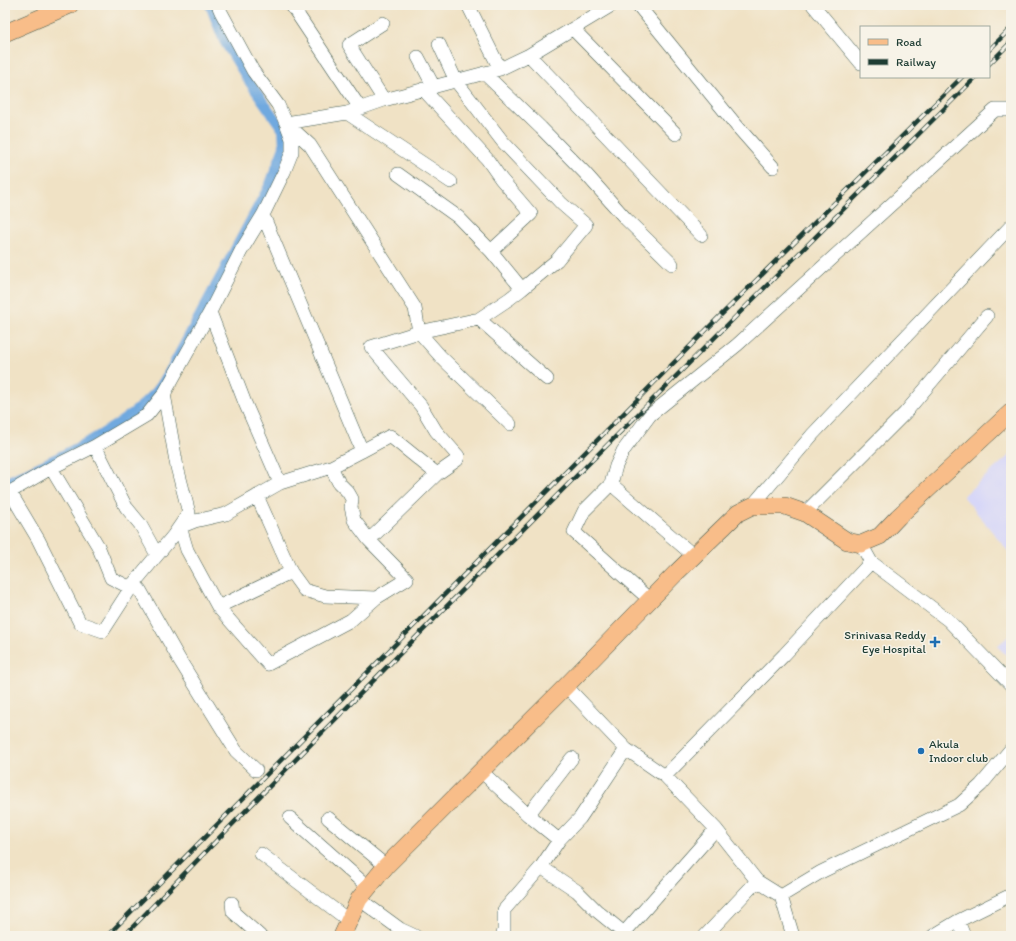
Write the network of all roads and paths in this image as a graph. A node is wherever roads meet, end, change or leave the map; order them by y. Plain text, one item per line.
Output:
1 (70, 5) edge
2 (218, 5) edge
3 (293, 5) edge
4 (468, 5) edge
5 (612, 5) edge
6 (638, 5) edge
7 (814, 5) edge
8 (384, 23) dead end
9 (573, 29) junction
10 (5, 33) edge
11 (439, 44) dead end
12 (529, 55) junction
13 (418, 57) dead end
14 (860, 62) edge
15 (500, 69) junction
16 (484, 73) junction
17 (456, 81) junction
18 (429, 88) junction
19 (384, 100) junction
20 (360, 108) junction
21 (1011, 110) edge
22 (347, 113) junction
23 (286, 123) junction
24 (676, 134) dead end
25 (773, 167) dead end
26 (398, 174) dead end
27 (451, 182) dead end
28 (263, 215) junction
29 (1011, 226) edge
30 (701, 235) dead end
31 (491, 251) junction
32 (672, 264) dead end
33 (522, 289) junction
34 (210, 312) junction
35 (987, 316) dead end
36 (479, 319) junction
37 (420, 332) junction
38 (547, 379) dead end
39 (164, 394) junction
40 (1011, 412) edge
41 (510, 424) dead end
42 (95, 446) junction
43 (362, 451) junction
44 (331, 467) junction
45 (51, 468) junction
46 (437, 474) junction
47 (280, 483) junction
48 (611, 484) junction
49 (257, 496) junction
50 (752, 506) junction
51 (805, 513) junction
52 (180, 527) junction
53 (369, 540) junction
54 (861, 544) junction
55 (157, 554) junction
56 (694, 556) junction
57 (871, 562) junction
58 (291, 572) junction
59 (132, 585) junction
60 (376, 598) junction
61 (650, 600) junction
62 (218, 607) junction
63 (1011, 685) edge
64 (566, 686) junction
65 (626, 749) junction
66 (1011, 749) edge
67 (572, 758) dead end
68 (256, 770) dead end
69 (481, 771) junction
70 (665, 776) junction
71 (528, 815) junction
72 (290, 818) dead end
73 (328, 818) dead end
74 (716, 829) junction
75 (559, 840) junction
76 (261, 854) dead end
77 (386, 866) junction
78 (541, 868) junction
79 (757, 881) junction
80 (363, 893) junction
81 (1011, 895) edge
82 (781, 896) junction
83 (232, 903) dead end
84 (958, 921) junction
85 (345, 928) edge
86 (398, 932) edge
87 (625, 935) edge
88 (260, 936) edge
89 (415, 936) edge
90 (502, 936) edge
91 (705, 936) edge
92 (793, 936) edge
93 (933, 936) edge
94 (964, 936) edge

1 - 10 main road
2 - 23 street
3 - 20 street
4 - 15 street
5 - 9 street
6 - 25 street
7 - 14 street
8 - 19 street
9 - 12 street
9 - 24 street
11 - 17 street
12 - 15 street
12 - 30 street
13 - 18 street
15 - 16 street
16 - 17 street
16 - 32 street
17 - 18 street
17 - 33 street
18 - 19 street
18 - 31 street
19 - 20 street
20 - 22 street
21 - 48 street
22 - 23 street
22 - 27 street
23 - 28 street
23 - 37 street
26 - 31 street
28 - 34 street
28 - 43 street
29 - 50 street
31 - 33 street
33 - 36 street
34 - 39 street
34 - 47 street
35 - 51 street
36 - 37 street
36 - 38 street
37 - 41 street
37 - 46 street
39 - 42 street
39 - 52 street
40 - 54 main road
42 - 45 street
42 - 55 street
43 - 44 street
43 - 46 street
44 - 47 street
44 - 53 street
45 - 59 street
45 - 59 street
46 - 53 street
47 - 49 street
48 - 56 street
48 - 61 street
49 - 52 street
49 - 58 street
50 - 51 main road
50 - 56 main road
51 - 54 main road
52 - 55 street
52 - 62 street
53 - 60 street
54 - 57 street
55 - 59 street
56 - 61 main road
57 - 63 street
57 - 70 street
58 - 60 street
58 - 62 street
59 - 68 street
60 - 62 street
61 - 64 main road
64 - 65 street
64 - 69 main road
65 - 70 street
65 - 75 street
66 - 82 street
67 - 71 street
69 - 71 street
69 - 77 main road
70 - 74 street
71 - 75 street
72 - 80 street
73 - 77 street
74 - 79 street
74 - 87 street
75 - 78 street
76 - 85 street
77 - 80 main road
78 - 87 street
78 - 90 street
79 - 82 street
79 - 91 street
80 - 85 main road
80 - 86 street
81 - 84 street
82 - 92 street
83 - 88 street
84 - 93 street
84 - 94 street
86 - 89 street

